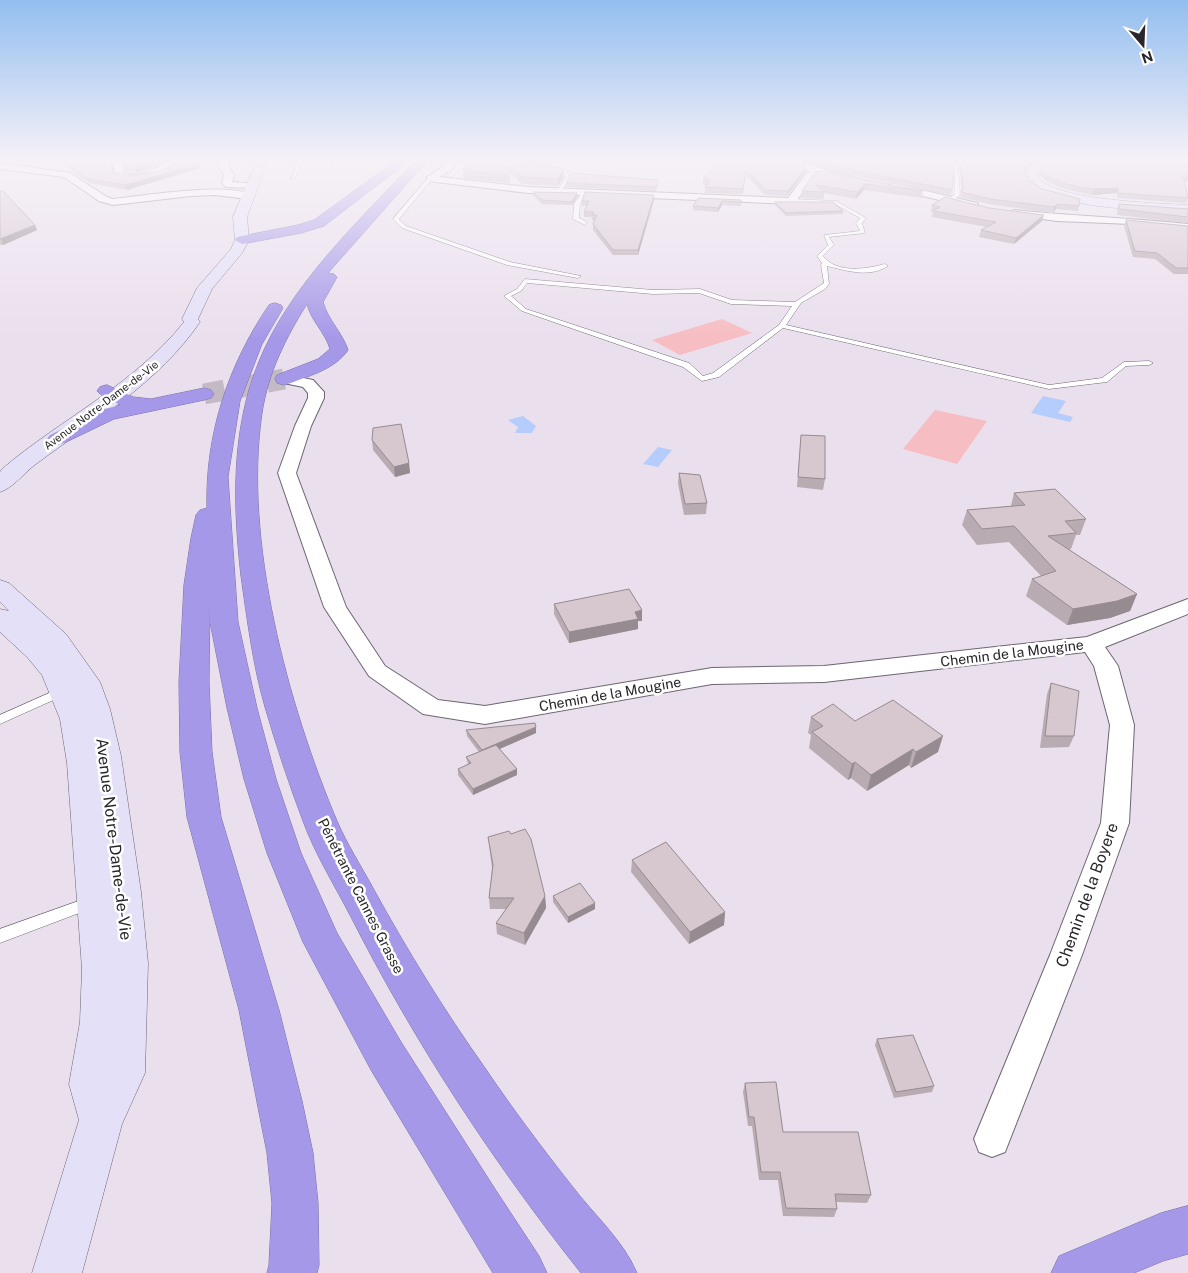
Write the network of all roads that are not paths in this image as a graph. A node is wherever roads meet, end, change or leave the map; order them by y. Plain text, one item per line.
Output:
1 (240, 219) edge
2 (325, 219) edge
3 (351, 219) edge
4 (370, 219) edge
5 (370, 219) edge
6 (396, 219) edge
7 (577, 219) edge
8 (862, 219) edge
9 (1092, 219) edge
10 (585, 223) edge
11 (1188, 227) edge
12 (241, 237) junction
13 (826, 264) junction
14 (885, 266) dead end
15 (299, 276) dead end
16 (578, 276) dead end
17 (282, 297) dead end
18 (797, 304) junction
19 (782, 326) junction
20 (1149, 363) dead end
21 (284, 379) joint
22 (111, 393) junction
23 (204, 394) tunnel mouth
24 (156, 403) junction
25 (57, 439) junction
26 (0, 471) edge
27 (218, 477) junction
28 (0, 485) edge
29 (0, 588) edge
30 (1188, 606) edge
31 (0, 617) edge
32 (1091, 644) junction
33 (75, 686) junction
34 (0, 720) edge
35 (108, 897) junction
36 (0, 936) edge
37 (992, 1139) dead end
38 (1188, 1230) edge
39 (57, 1273) edge
40 (292, 1273) edge
41 (522, 1273) edge
42 (612, 1273) edge
43 (1076, 1273) edge

1 - 12 main road, Avenue Notre-Dame-de-Vie
2 - 12 highway
3 - 15 highway
4 - 21 highway
5 - 42 highway, Pénétrante Cannes Grasse
6 - 16 lane
7 - 10 lane
8 - 13 lane
9 - 11 street
12 - 22 main road, Avenue Notre-Dame-de-Vie
13 - 14 lane
13 - 18 lane
17 - 27 highway
18 - 19 lane
18 - 19 lane
19 - 20 lane
21 - 32 street, Chemin de la Mougine
22 - 24 highway
22 - 25 main road, Avenue Notre-Dame-de-Vie
22 - 26 main road, Avenue Notre-Dame-de-Vie
23 - 24 highway
24 - 25 highway
25 - 28 main road, Avenue Notre-Dame-de-Vie
27 - 40 highway
27 - 41 highway
29 - 33 main road, Avenue Notre-Dame-de-Vie
30 - 32 street, Chemin de la Mougine
31 - 33 main road, Avenue Notre-Dame-de-Vie
32 - 37 street, Chemin de la Boyere
33 - 34 lane
33 - 35 main road, Avenue Notre-Dame-de-Vie
35 - 36 lane
35 - 39 main road, Avenue Notre-Dame-de-Vie
38 - 43 highway

